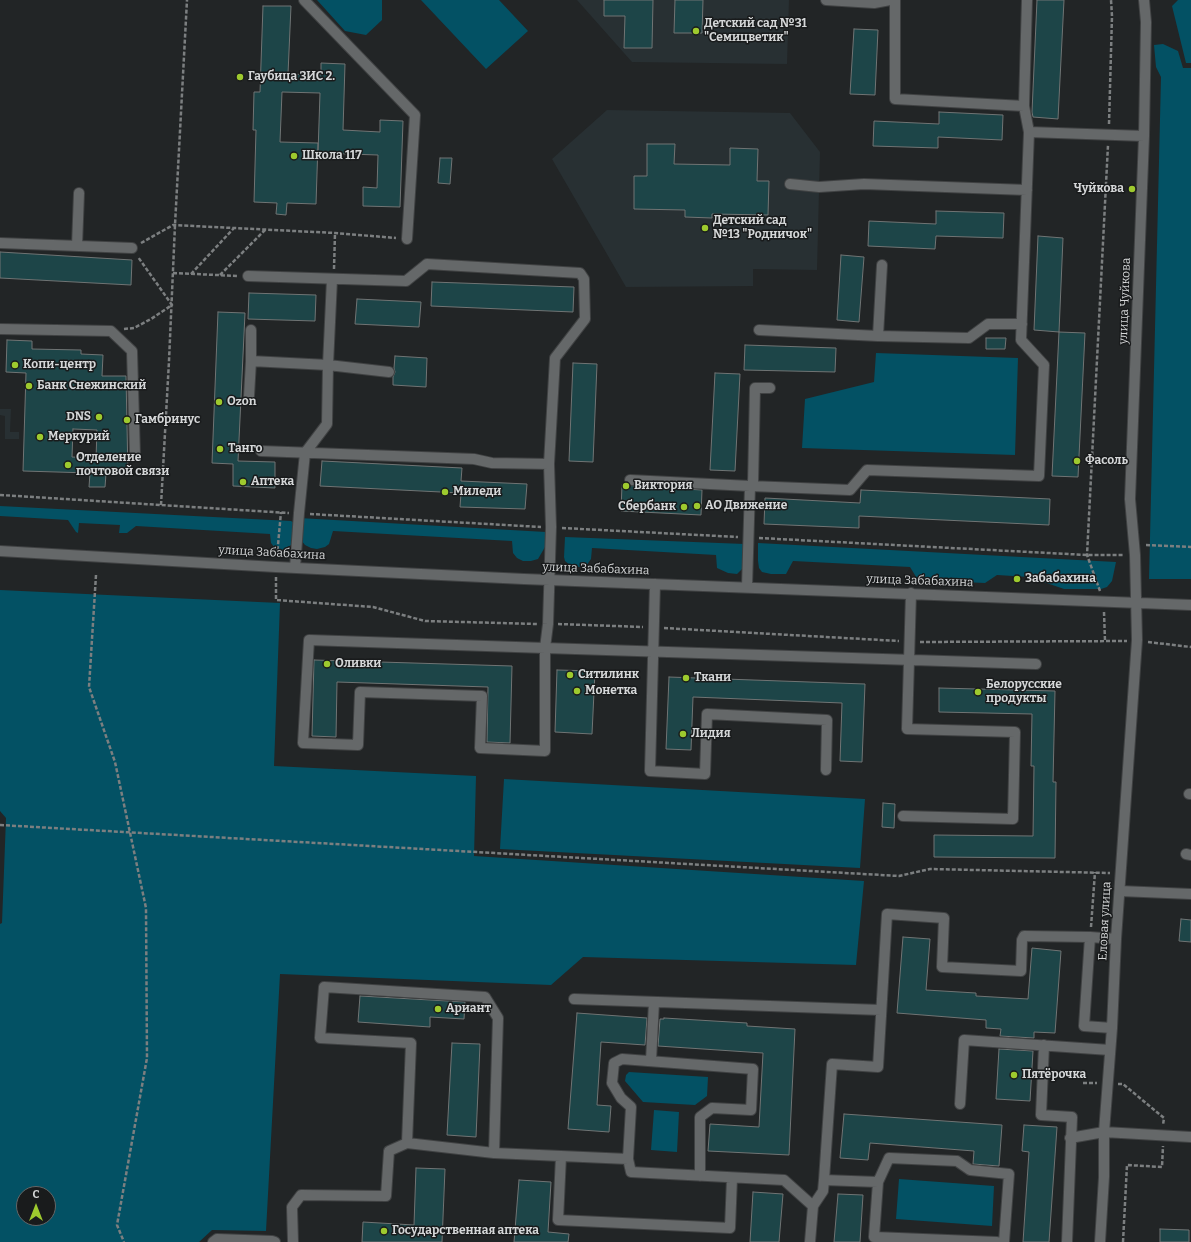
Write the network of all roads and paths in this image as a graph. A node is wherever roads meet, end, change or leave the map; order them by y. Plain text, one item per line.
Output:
1 (187, 0) edge
2 (304, 0) edge
3 (826, 0) edge
4 (890, 0) edge
5 (895, 0) edge
6 (1027, 0) edge
7 (1111, 0) edge
8 (1144, 0) edge
9 (1024, 106) junction
10 (1029, 132) junction
11 (1108, 135) junction
12 (1144, 136) junction
13 (790, 184) dead end
14 (1027, 190) junction
15 (79, 194) dead end
16 (175, 225) junction
17 (235, 228) junction
18 (265, 230) junction
19 (335, 233) junction
20 (407, 239) joint
21 (0, 243) edge
22 (77, 246) junction
23 (132, 248) junction
24 (882, 265) dead end
25 (173, 273) junction
26 (191, 274) junction
27 (220, 275) junction
28 (248, 276) joint
29 (333, 279) junction
30 (172, 305) junction
31 (1022, 324) junction
32 (0, 329) edge
33 (251, 330) dead end
34 (760, 330) dead end
35 (111, 331) junction
36 (878, 336) junction
37 (251, 361) junction
38 (328, 365) junction
39 (389, 372) dead end
40 (770, 388) dead end
41 (249, 396) dead end
42 (261, 451) dead end
43 (305, 453) junction
44 (135, 456) dead end
45 (549, 464) junction
46 (630, 480) dead end
47 (752, 486) junction
48 (0, 495) edge
49 (161, 505) junction
50 (299, 514) junction
51 (550, 527) junction
52 (749, 537) junction
53 (1191, 547) edge
54 (0, 551) edge
55 (1087, 555) junction
56 (1135, 555) junction
57 (295, 568) junction
58 (96, 575) dead end
59 (549, 580) junction
60 (655, 584) junction
61 (747, 587) junction
62 (911, 593) junction
63 (1104, 602) junction
64 (1137, 602) junction
65 (1191, 605) edge
66 (1137, 640) junction
67 (1105, 641) dead end
68 (1191, 647) edge
69 (546, 648) junction
70 (654, 652) junction
71 (909, 660) junction
72 (1036, 664) dead end
73 (826, 770) dead end
74 (903, 816) dead end
75 (0, 826) edge
76 (130, 833) junction
77 (1095, 872) junction
78 (1120, 873) junction
79 (1120, 891) junction
80 (1191, 894) edge
81 (1090, 937) junction
82 (1116, 939) junction
83 (574, 998) dead end
84 (654, 1002) junction
85 (881, 1010) junction
86 (1112, 1028) junction
87 (1044, 1045) junction
88 (1110, 1050) junction
89 (651, 1062) junction
90 (960, 1104) dead end
91 (1104, 1132) junction
92 (1191, 1137) edge
93 (1070, 1138) junction
94 (407, 1143) junction
95 (494, 1153) junction
96 (561, 1156) junction
97 (628, 1159) junction
98 (700, 1176) junction
99 (732, 1178) junction
100 (824, 1180) junction
101 (878, 1182) junction
102 (813, 1206) junction
103 (124, 1242) edge
104 (213, 1242) edge
105 (275, 1242) edge
106 (293, 1242) edge
107 (810, 1242) edge
108 (997, 1242) edge
109 (1004, 1242) edge
110 (1067, 1242) edge
111 (1100, 1242) edge

1 - 16 path
2 - 20 street
3 - 4 street
5 - 9 street
6 - 9 street
7 - 11 path
8 - 12 street, улица Чуйкова
9 - 10 street
10 - 11 street
10 - 14 street
11 - 12 street
11 - 55 path
12 - 56 street, улица Чуйкова
13 - 14 street
14 - 31 street
15 - 22 street
16 - 17 path
16 - 23 path
16 - 25 path
17 - 18 path
17 - 26 path
18 - 19 path
18 - 27 path
19 - 20 path
19 - 29 path
21 - 22 street
22 - 23 street
23 - 30 path
24 - 36 street
25 - 26 path
25 - 30 path
26 - 27 path
27 - 28 path
28 - 29 street
29 - 38 street
29 - 45 street
30 - 35 path
30 - 49 path
31 - 36 street
31 - 47 street
32 - 35 street
33 - 37 street
34 - 36 street
35 - 44 street
37 - 38 street
37 - 41 street
38 - 39 street
38 - 43 street
40 - 47 street
42 - 43 street
43 - 45 street
43 - 50 street
45 - 51 street
46 - 47 street
47 - 52 street
48 - 49 path
49 - 50 path
50 - 51 path
50 - 57 street
51 - 52 path
51 - 59 street
52 - 55 path
52 - 61 street
53 - 56 path
54 - 57 street, улица Забабахина
55 - 56 path
55 - 63 path
56 - 64 street, улица Чуйкова
57 - 59 street, улица Забабахина
58 - 76 path
59 - 60 street, улица Забабахина
59 - 69 street
60 - 61 street, улица Забабахина
60 - 70 street
61 - 62 street, улица Забабахина
62 - 63 street, улица Забабахина
62 - 71 street
63 - 64 street, улица Забабахина
63 - 67 path
64 - 65 street, улица Забабахина
64 - 66 street, Еловая улица
66 - 68 path
66 - 78 street, Еловая улица
69 - 69 street
69 - 70 street
70 - 71 street
70 - 73 street
71 - 72 street
71 - 74 street
75 - 76 path
76 - 77 path
76 - 103 path
77 - 78 path
77 - 81 path
78 - 79 street, Еловая улица
79 - 80 street
79 - 82 street, Еловая улица
81 - 82 street
81 - 85 street
81 - 86 street
82 - 86 street, Еловая улица
83 - 84 street
84 - 85 street
84 - 89 street
85 - 100 street
86 - 88 street, Еловая улица
87 - 88 street
87 - 90 street
87 - 93 street
88 - 91 street, Еловая улица
89 - 97 street
89 - 98 street
91 - 92 street
91 - 93 street
91 - 111 street, Еловая улица
93 - 110 street
94 - 95 street
94 - 95 street
94 - 106 street
95 - 96 street
96 - 97 street
96 - 99 street
97 - 98 street
98 - 99 street
99 - 102 street
100 - 101 street
100 - 102 street
101 - 108 street
101 - 109 street
102 - 107 street
104 - 105 street

